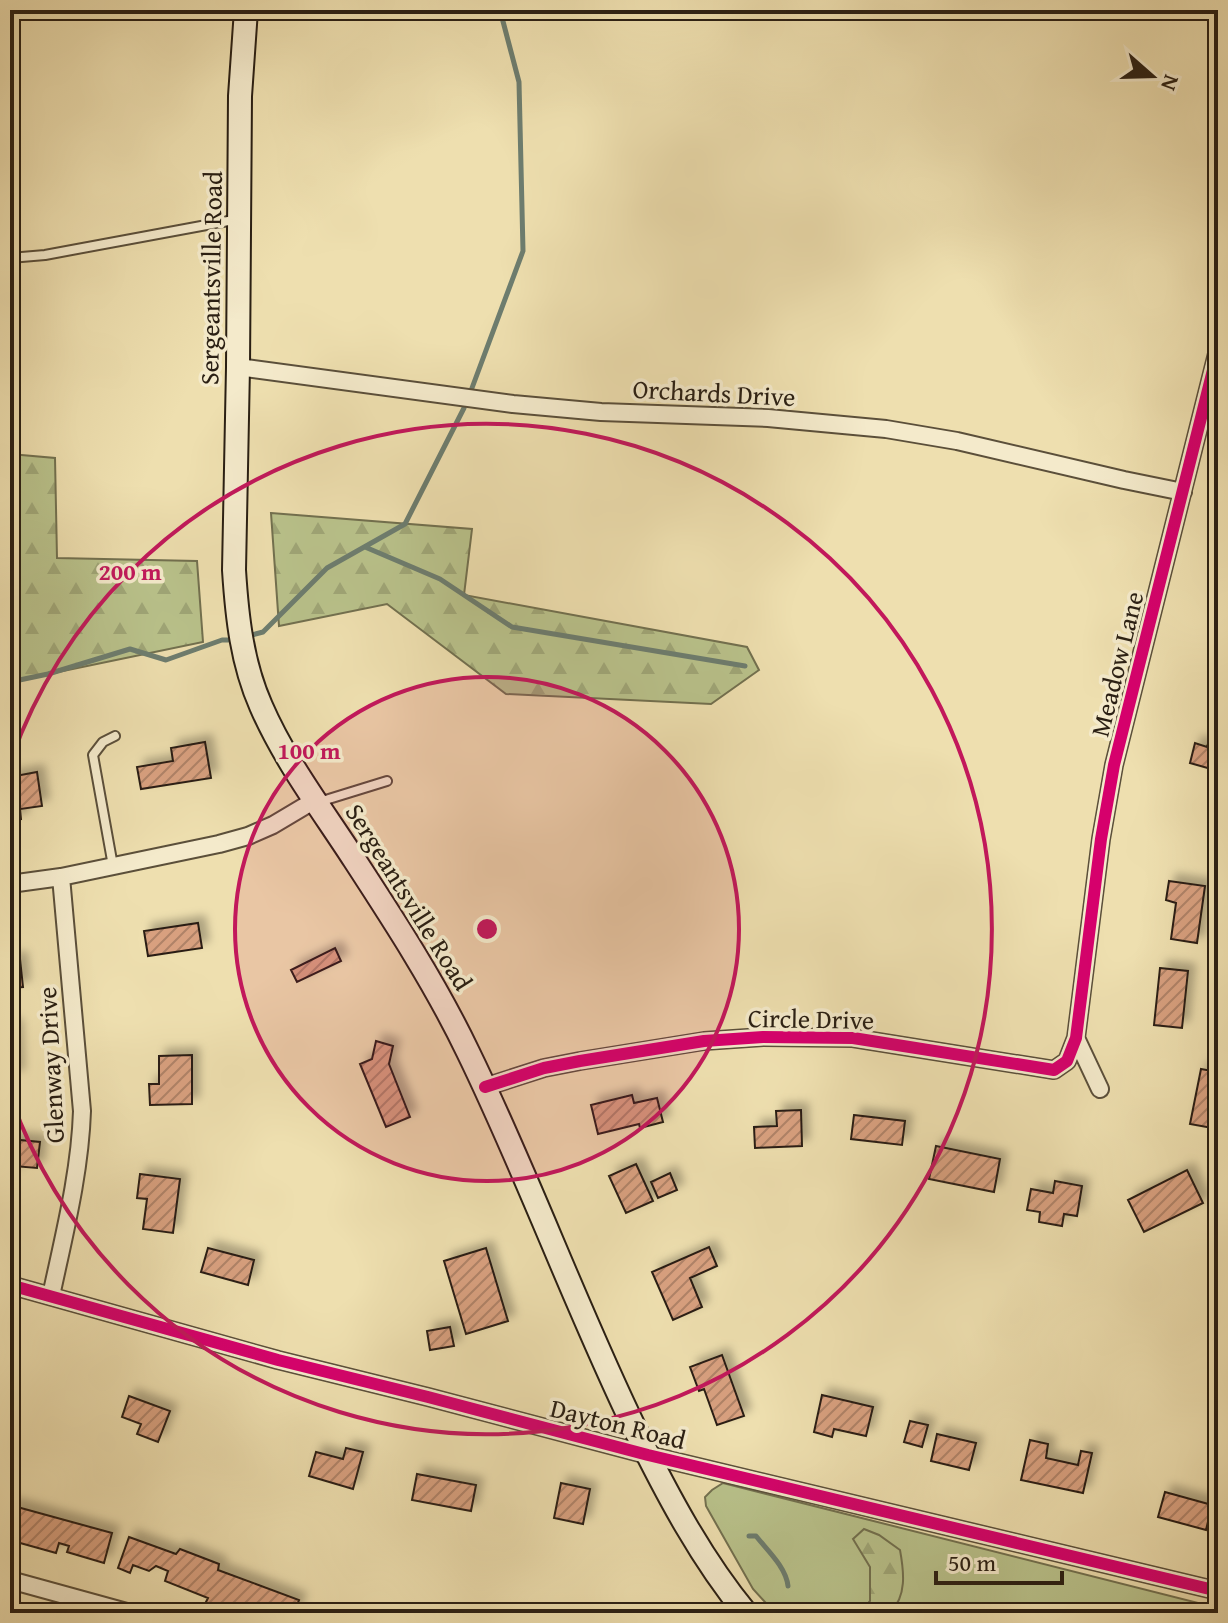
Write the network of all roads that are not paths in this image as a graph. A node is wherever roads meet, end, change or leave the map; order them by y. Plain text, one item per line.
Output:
1 (246, 10) edge
2 (239, 219) junction
3 (10, 258) edge
4 (1218, 350) edge
5 (238, 367) junction
6 (1183, 492) junction
7 (115, 736) dead end
8 (387, 781) dead end
9 (316, 802) junction
10 (114, 866) junction
11 (61, 877) junction
12 (10, 884) edge
13 (1081, 993) joint
14 (1076, 1038) junction
15 (485, 1087) junction
16 (1100, 1089) dead end
17 (10, 1285) edge
18 (51, 1296) junction
19 (648, 1455) junction
20 (10, 1580) edge
21 (1218, 1591) edge
22 (130, 1613) edge
23 (746, 1613) edge

1 - 2 main road, Sergeantsville Road
2 - 3 lane
2 - 5 main road, Sergeantsville Road
4 - 6 street, Meadow Lane
5 - 6 street, Orchards Drive
5 - 9 main road, Sergeantsville Road
6 - 13 street, Meadow Lane
7 - 10 lane
8 - 9 lane
9 - 10 street
9 - 15 main road, Sergeantsville Road
10 - 11 street
11 - 12 street
11 - 18 street, Glenway Drive
13 - 14 street, Circle Drive
14 - 15 street, Circle Drive
14 - 16 street
15 - 19 main road, Sergeantsville Road
17 - 18 street, Dayton Road
18 - 19 street, Dayton Road
19 - 21 street, Dayton Road
19 - 23 main road, Sergeantsville Road
20 - 22 street

